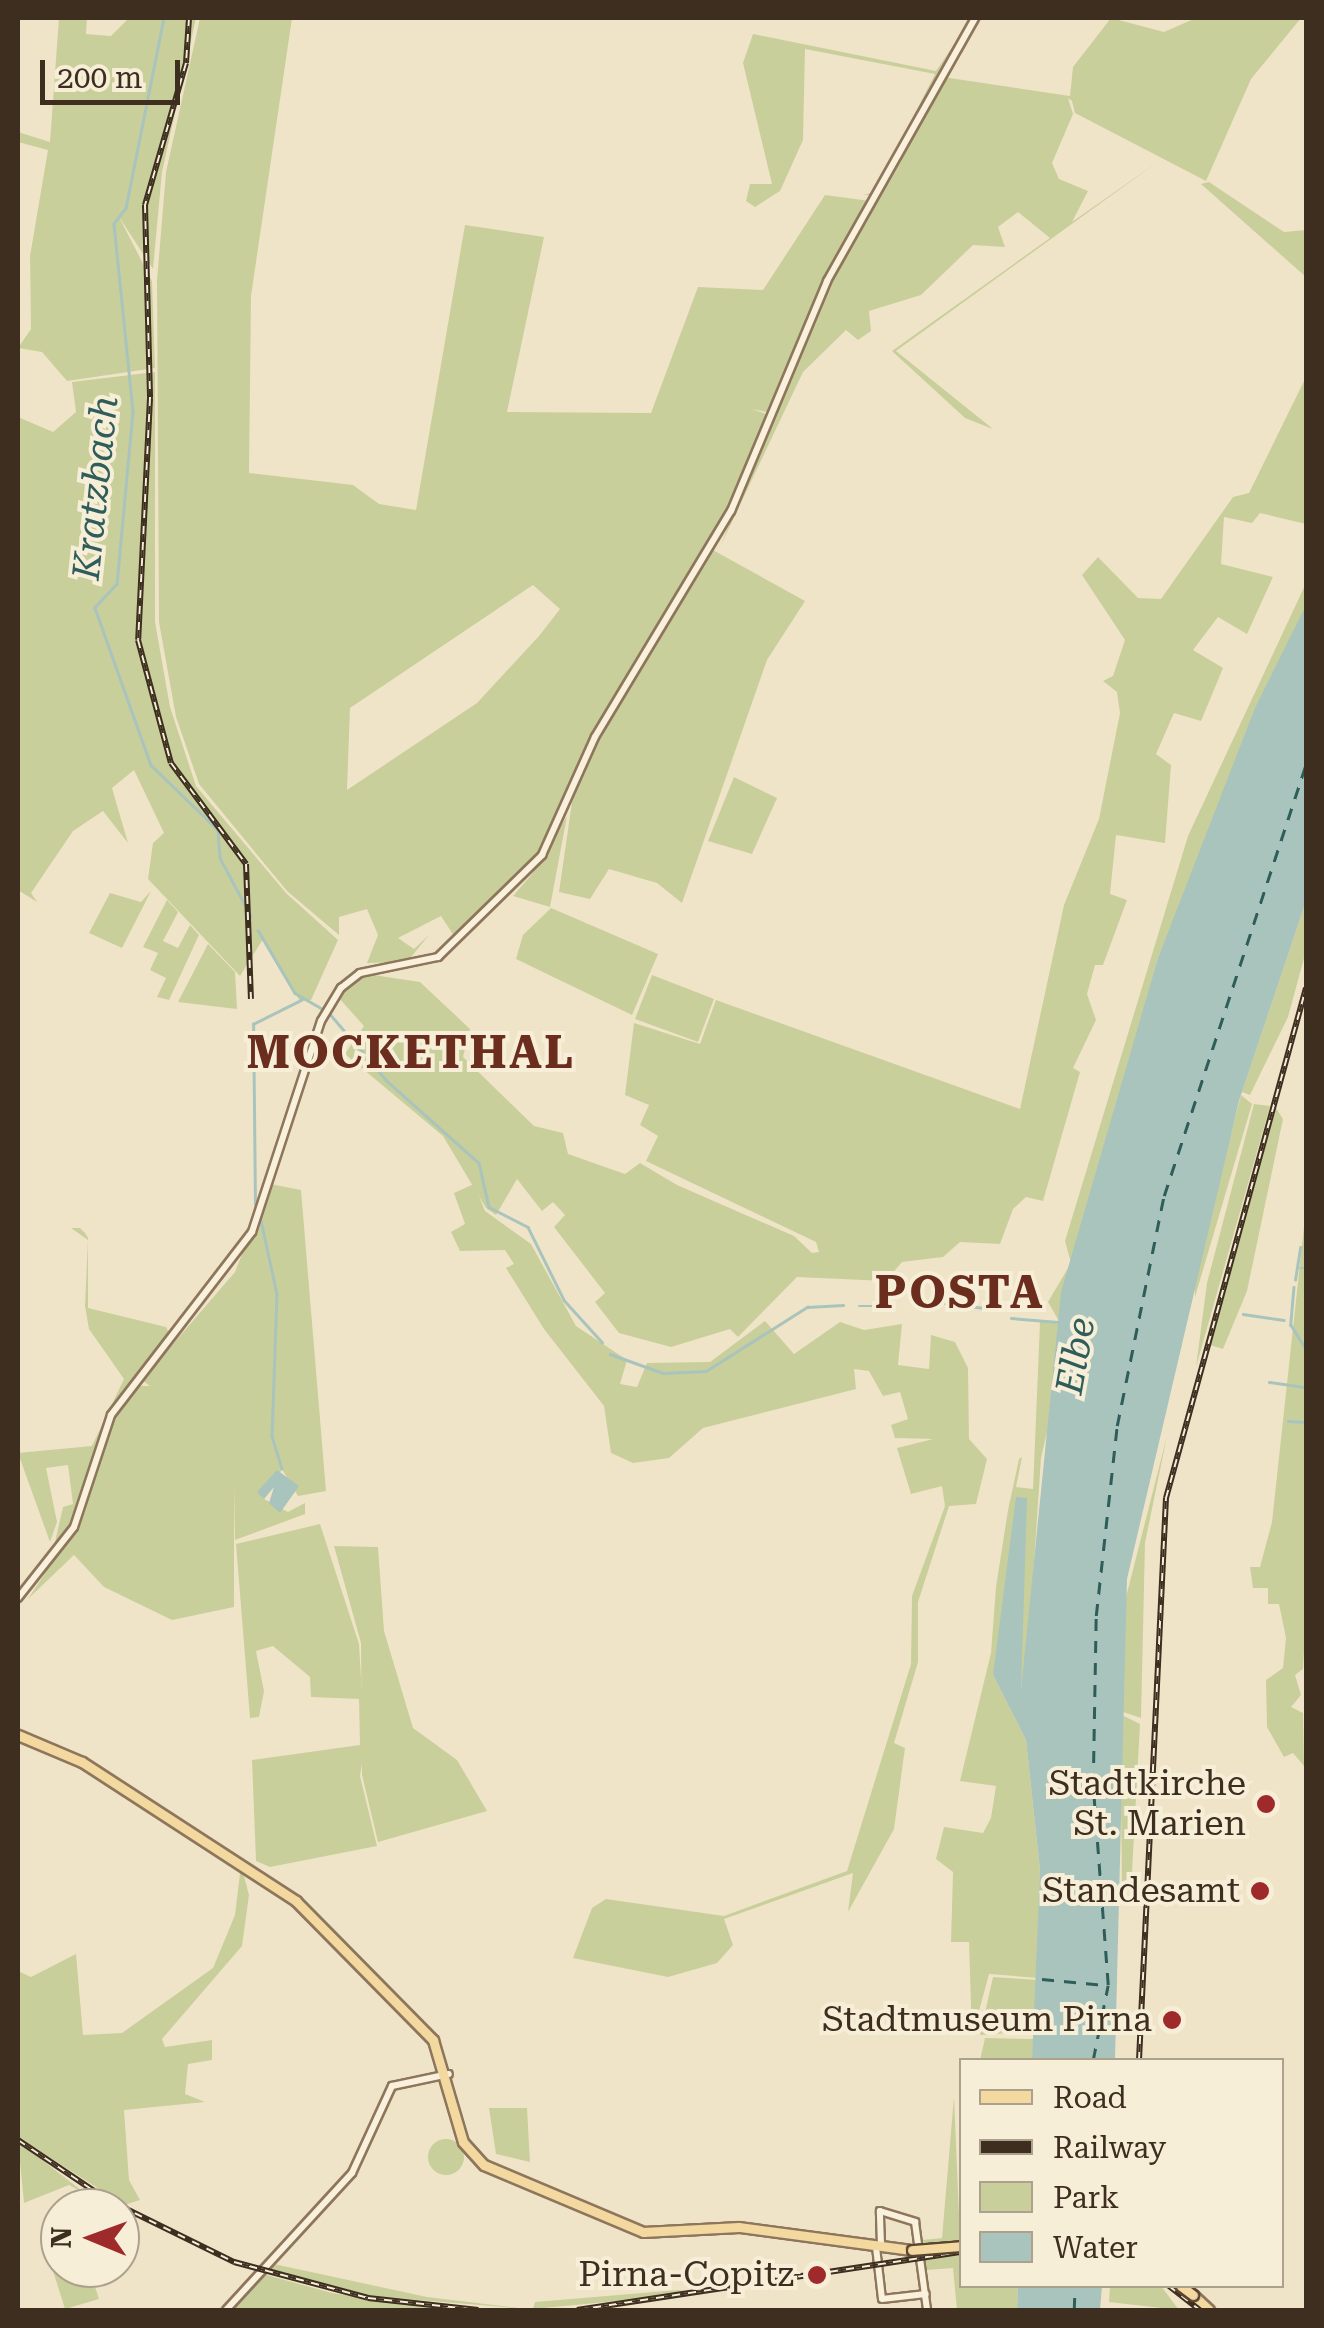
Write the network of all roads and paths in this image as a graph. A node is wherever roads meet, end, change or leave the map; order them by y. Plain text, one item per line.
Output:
1 (975, 18) edge
2 (18, 1598) edge
3 (18, 1735) edge
4 (449, 2074) junction
5 (875, 2245) junction
6 (959, 2246) edge
7 (1184, 2288) edge
8 (926, 2294) junction
9 (226, 2310) edge
10 (928, 2310) edge
11 (1209, 2310) edge

1 - 2 street
3 - 4 main road
4 - 5 main road
4 - 9 street
5 - 6 main road, bridge
5 - 8 street
5 - 8 street
7 - 11 main road, bridge
8 - 10 street

